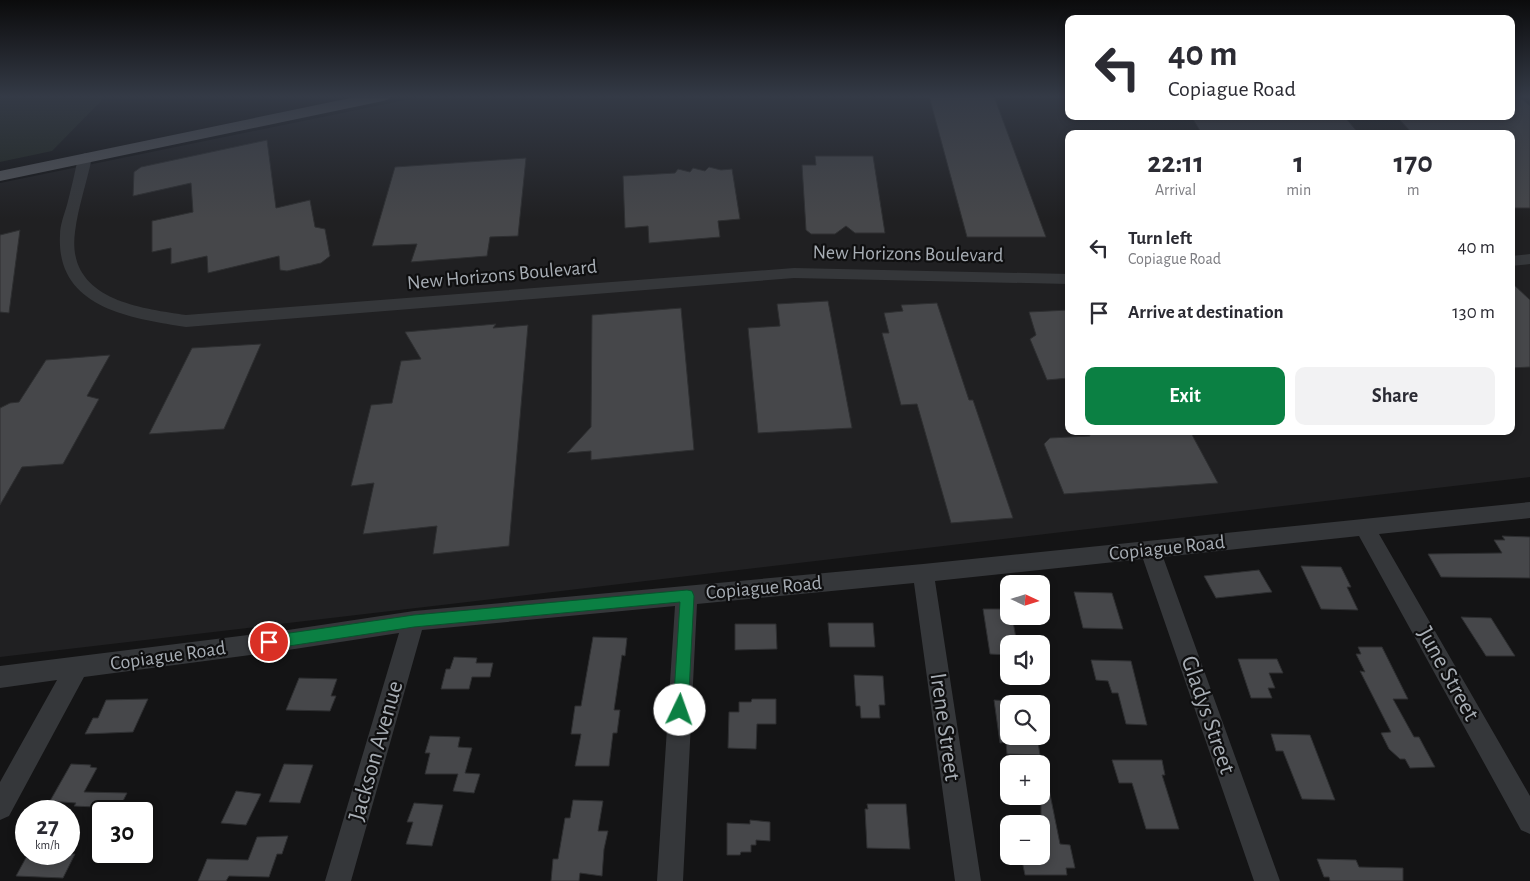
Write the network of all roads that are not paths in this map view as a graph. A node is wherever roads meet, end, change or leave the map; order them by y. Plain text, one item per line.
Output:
1 (182, 137) edge
2 (85, 157) junction
3 (0, 176) edge
4 (1530, 259) edge
5 (1515, 261) edge
6 (1065, 279) edge
7 (1530, 510) edge
8 (1365, 528) junction
9 (1150, 550) junction
10 (923, 573) junction
11 (687, 596) junction
12 (414, 621) junction
13 (77, 668) junction
14 (0, 678) edge
15 (0, 807) edge
16 (1530, 821) edge
17 (338, 881) edge
18 (670, 881) edge
19 (968, 881) edge
20 (1266, 881) edge

1 - 2 main road
2 - 3 main road
2 - 6 street, New Horizons Boulevard
4 - 5 street
7 - 8 street, Copiague Road
8 - 9 street, Copiague Road
8 - 16 street, June Street
9 - 10 street, Copiague Road
9 - 20 street, Gladys Street
10 - 11 street, Copiague Road
10 - 19 street, Irene Street
11 - 12 street, Copiague Road
11 - 18 street
12 - 13 street, Copiague Road
12 - 17 street, Jackson Avenue
13 - 14 street, Copiague Road
13 - 15 street

